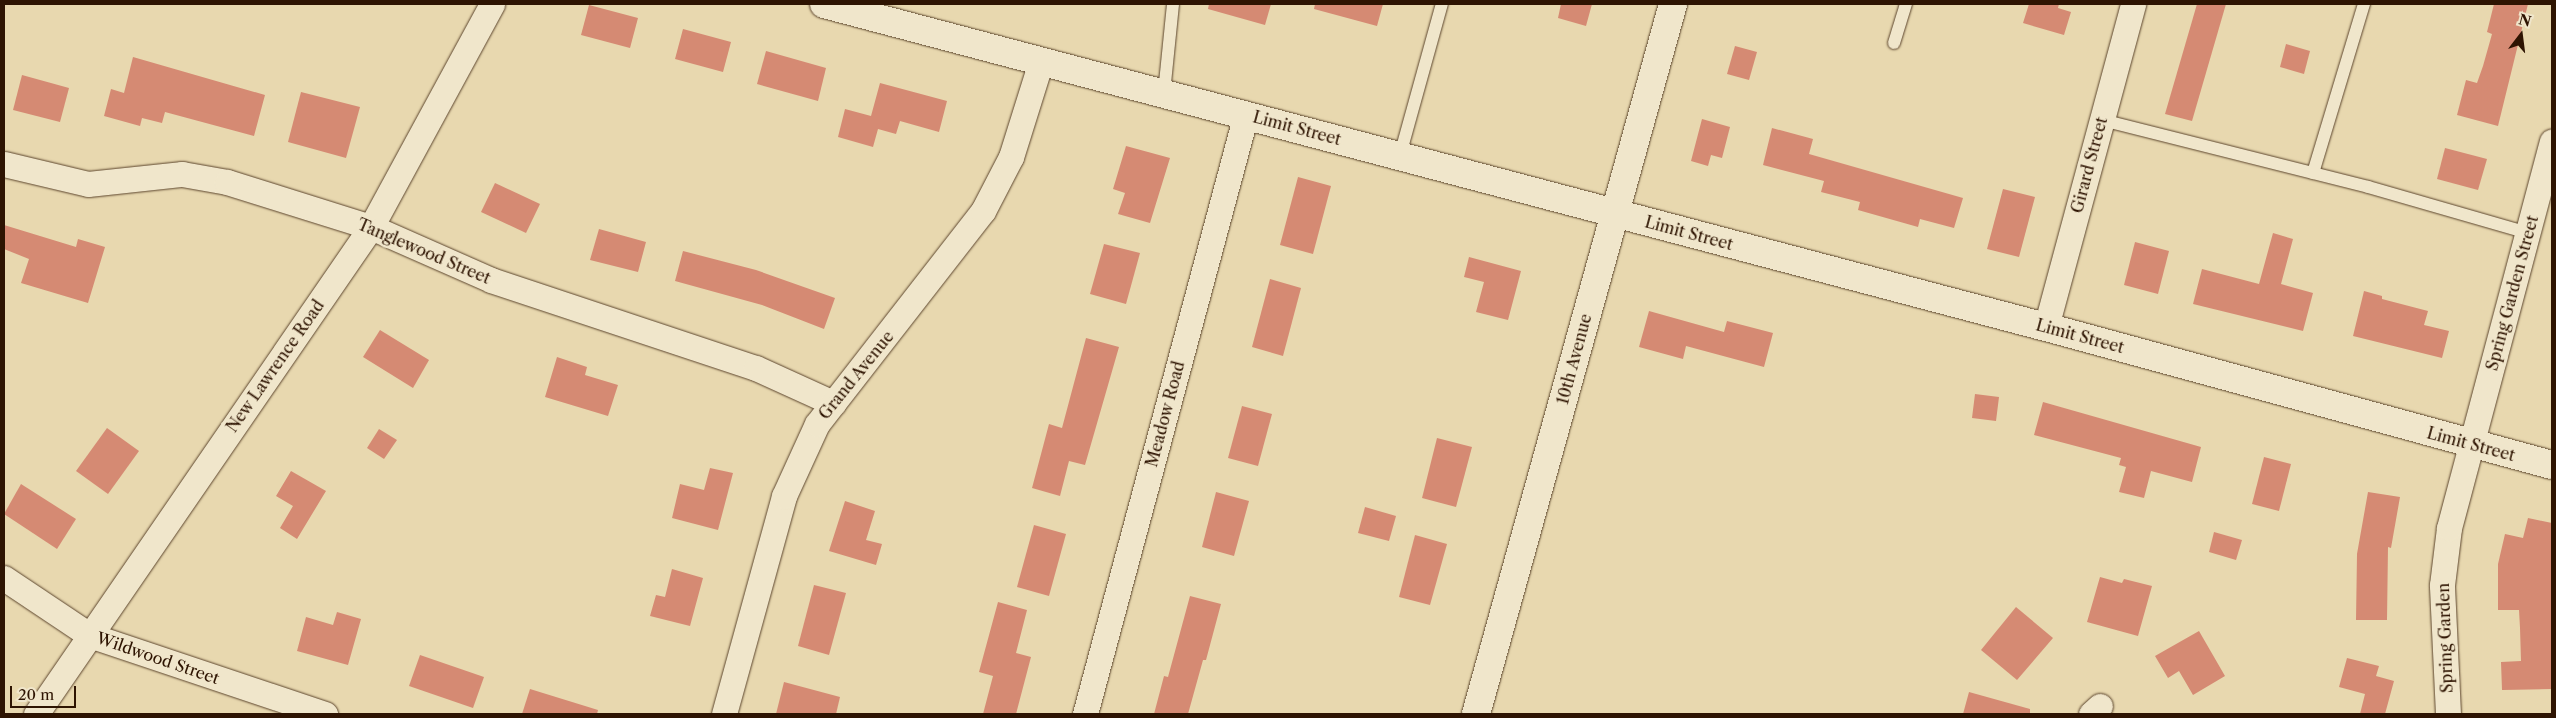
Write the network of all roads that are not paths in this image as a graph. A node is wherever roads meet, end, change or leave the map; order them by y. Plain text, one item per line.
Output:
1 (492, 4) edge
2 (824, 4) edge
3 (1173, 4) edge
4 (1442, 4) edge
5 (1673, 4) edge
6 (1906, 4) edge
7 (2133, 4) edge
8 (2364, 4) edge
9 (1894, 43) dead end
10 (1041, 61) junction
11 (1164, 93) junction
12 (1246, 114) junction
13 (2102, 120) junction
14 (2552, 141) edge
15 (1400, 156) junction
16 (4, 164) edge
17 (2313, 174) junction
18 (1614, 213) junction
19 (371, 227) junction
20 (2528, 233) junction
21 (2046, 327) junction
22 (833, 403) junction
23 (2471, 444) junction
24 (2552, 465) edge
25 (4, 578) edge
26 (90, 635) junction
27 (36, 714) edge
28 (324, 714) edge
29 (724, 714) edge
30 (1085, 714) edge
31 (1476, 714) edge
32 (2448, 714) edge

1 - 19 street, New Lawrence Road
2 - 10 street, Limit Street
3 - 11 lane
4 - 15 lane
5 - 18 street, 10th Avenue
6 - 9 lane
7 - 13 street, Girard Street
8 - 17 lane
10 - 11 street, Limit Street
10 - 22 street, Grand Avenue
11 - 12 street, Limit Street
12 - 15 street, Limit Street
12 - 30 street, Meadow Road
13 - 17 lane
13 - 21 street, Girard Street
14 - 20 street, Spring Garden Street
15 - 18 street, Limit Street
16 - 19 street, Tanglewood Street
17 - 20 lane
18 - 21 street, Limit Street
18 - 31 street, 10th Avenue
19 - 22 street, Tanglewood Street
19 - 26 street, New Lawrence Road
20 - 23 street, Spring Garden Street
21 - 23 street, Limit Street
22 - 29 street, Grand Avenue
23 - 24 street, Limit Street
23 - 32 street, Spring Garden
25 - 26 street, Wildwood Street
26 - 27 street, New Lawrence Road
26 - 28 street, Wildwood Street

